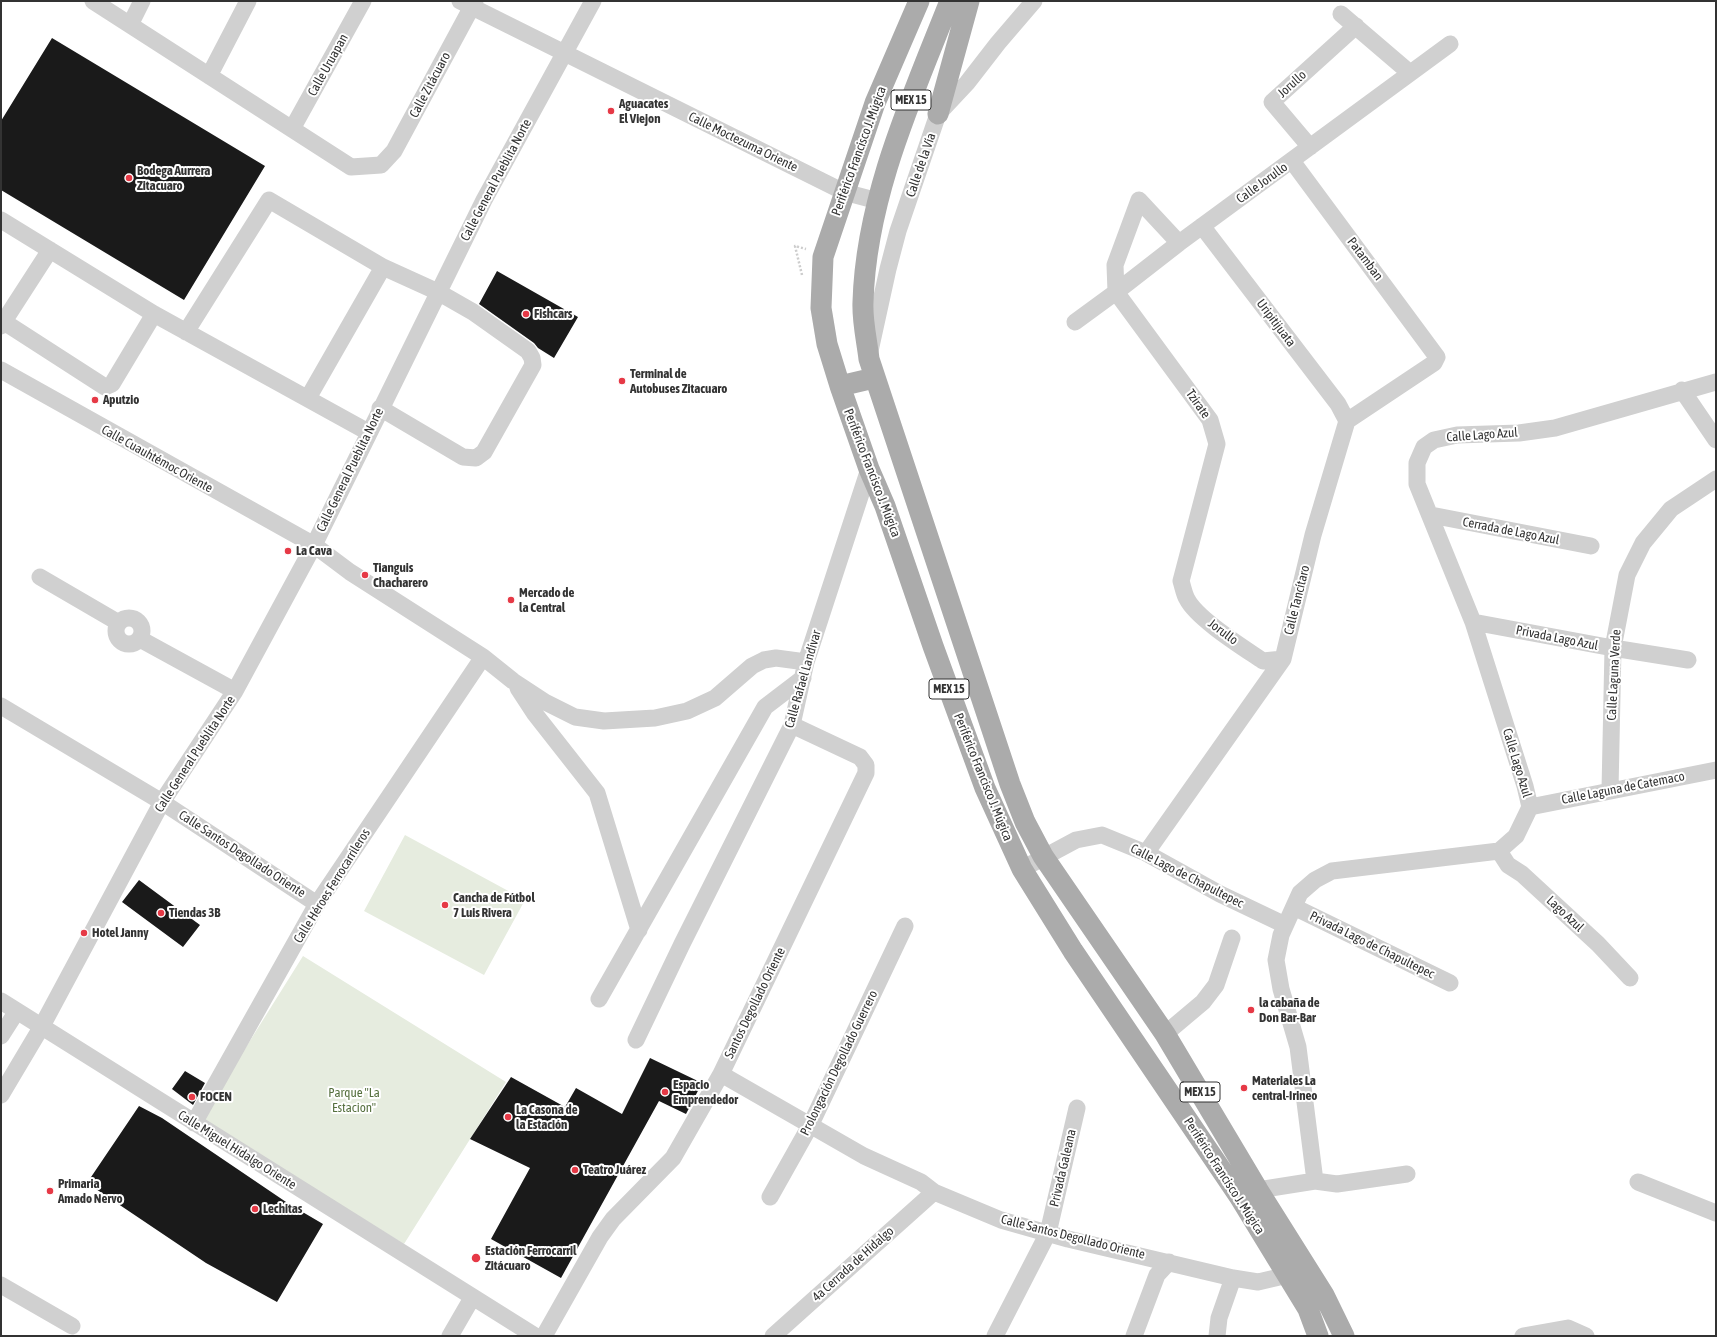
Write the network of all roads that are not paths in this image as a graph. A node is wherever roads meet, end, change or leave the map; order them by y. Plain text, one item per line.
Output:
1 (93, 1) edge
2 (142, 1) edge
3 (248, 1) edge
4 (363, 1) edge
5 (593, 1) edge
6 (919, 1) edge
7 (950, 1) edge
8 (969, 1) edge
9 (1034, 1) edge
10 (469, 3) edge
11 (1341, 14) dead end
12 (130, 25) junction
13 (1356, 26) junction
14 (1450, 44) dead end
15 (564, 53) junction
16 (1410, 73) junction
17 (209, 76) junction
18 (938, 114) junction
19 (292, 130) junction
20 (1310, 148) junction
21 (1292, 161) junction
22 (844, 192) junction
23 (878, 201) junction
24 (1, 220) edge
25 (1202, 226) junction
26 (1179, 242) junction
27 (50, 250) junction
28 (383, 268) junction
29 (438, 292) junction
30 (1116, 292) junction
31 (154, 314) junction
32 (1074, 322) dead end
33 (2, 323) edge
34 (186, 332) junction
35 (871, 368) junction
36 (1, 370) edge
37 (1716, 382) edge
38 (840, 386) junction
39 (1682, 390) junction
40 (308, 398) junction
41 (380, 408) junction
42 (1347, 421) junction
43 (368, 432) junction
44 (1716, 440) edge
45 (869, 468) junction
46 (1716, 478) edge
47 (1430, 515) junction
48 (314, 545) junction
49 (1591, 546) dead end
50 (40, 577) dead end
51 (1181, 581) joint
52 (1473, 622) junction
53 (1613, 648) junction
54 (483, 657) junction
55 (1283, 659) junction
56 (1688, 660) dead end
57 (806, 662) junction
58 (803, 678) junction
59 (513, 681) junction
60 (235, 691) junction
61 (1, 706) edge
62 (792, 725) junction
63 (1716, 770) edge
64 (1610, 790) junction
65 (162, 802) junction
66 (1530, 807) junction
67 (1499, 851) junction
68 (1146, 853) junction
69 (1043, 856) junction
70 (1022, 869) junction
71 (317, 904) junction
72 (1294, 907) junction
73 (1285, 925) junction
74 (905, 926) dead end
75 (639, 930) junction
76 (1232, 938) dead end
77 (1630, 978) dead end
78 (1450, 984) dead end
79 (599, 999) dead end
80 (1, 1001) edge
81 (17, 1012) junction
82 (42, 1026) junction
83 (1165, 1034) junction
84 (1, 1036) edge
85 (636, 1040) dead end
86 (721, 1074) junction
87 (1, 1095) edge
88 (1077, 1108) dead end
89 (194, 1123) junction
90 (811, 1124) junction
91 (1407, 1174) dead end
92 (1315, 1181) junction
93 (1638, 1182) dead end
94 (1258, 1190) junction
95 (934, 1192) junction
96 (770, 1198) dead end
97 (1716, 1213) edge
98 (1048, 1233) junction
99 (1168, 1262) junction
100 (1288, 1275) junction
101 (1233, 1278) junction
102 (1, 1285) edge
103 (472, 1298) junction
104 (72, 1326) dead end
105 (450, 1336) edge
106 (535, 1336) edge
107 (544, 1336) edge
108 (773, 1336) edge
109 (995, 1336) edge
110 (1134, 1336) edge
111 (1217, 1336) edge
112 (1318, 1336) edge
113 (1344, 1336) edge
114 (1523, 1336) edge
115 (1586, 1336) edge

1 - 12 street
2 - 12 street
3 - 17 street
4 - 19 street, Calle Uruapan
5 - 15 street, Calle General Pueblita Norte
6 - 22 main road, Periférico Francisco J. Múgica / MEX 15
7 - 23 main road, Periférico Francisco J. Múgica / MEX 15
8 - 18 main road
9 - 18 street, Calle de la Vía
10 - 15 street, Calle Moctezuma Oriente
10 - 19 street, Calle Zitácuaro
11 - 13 street
12 - 17 street
13 - 16 street
13 - 20 street, Jorullo
14 - 16 street, Calle Jorullo
15 - 22 street, Calle Moctezuma Oriente
15 - 29 street, Calle General Pueblita Norte
16 - 20 street, Calle Jorullo
17 - 19 street
18 - 35 street, Calle de la Vía
20 - 21 street, Calle Jorullo
21 - 25 street, Calle Jorullo
21 - 42 street, Patamban
22 - 23 street, Calle Moctezuma Oriente
22 - 38 main road, Periférico Francisco J. Múgica / MEX 15
23 - 35 main road, Periférico Francisco J. Múgica / MEX 15
24 - 27 street
25 - 26 street, Calle Jorullo
25 - 42 street, Uripitijuata
26 - 30 street, Calle Jorullo
26 - 30 street
27 - 31 street
27 - 33 street
28 - 29 street
28 - 34 street
28 - 40 street
29 - 41 street, Calle General Pueblita Norte
29 - 41 street
30 - 32 street, Calle Jorullo
30 - 51 street, Tzirate
31 - 33 street
31 - 34 street
34 - 40 street
35 - 38 main road
35 - 69 main road, Periférico Francisco J. Múgica / MEX 15
36 - 48 street, Calle Cuauhtémoc Oriente
37 - 39 street, Calle Lago Azul
38 - 45 main road, Periférico Francisco J. Múgica / MEX 15
39 - 44 street
39 - 47 street, Calle Lago Azul
40 - 43 street
41 - 43 street, Calle General Pueblita Norte
42 - 55 street, Calle Tancítaro
43 - 48 street, Calle General Pueblita Norte
45 - 57 street, Calle Rafael Landívar
45 - 70 main road, Periférico Francisco J. Múgica / MEX 15
46 - 53 street, Calle Laguna Verde
47 - 49 street, Cerrada de Lago Azul
47 - 52 street, Calle Lago Azul
48 - 54 street, Calle Cuauhtémoc Oriente
48 - 60 street, Calle General Pueblita Norte
50 - 60 street
51 - 55 street, Jorullo
52 - 53 street, Privada Lago Azul
52 - 66 street, Calle Lago Azul
53 - 56 street, Privada Lago Azul
53 - 64 street, Calle Laguna Verde
54 - 59 street, Calle Cuauhtémoc Oriente
54 - 71 street, Calle Héroes Ferrocarrileros
55 - 68 street, Calle Tancítaro
57 - 58 street, Calle Rafael Landívar
57 - 59 street
58 - 62 street, Calle Rafael Landívar
58 - 75 street
59 - 75 street
60 - 65 street, Calle General Pueblita Norte
61 - 65 street, Calle Santos Degollado Oriente
62 - 85 street, Calle Rafael Landívar
62 - 86 street, Santos Degollado Oriente
63 - 64 street, Calle Laguna de Catemaco
64 - 66 street, Calle Laguna de Catemaco
65 - 71 street, Calle Santos Degollado Oriente
65 - 82 street, Calle General Pueblita Norte
66 - 67 street, Calle Lago Azul
67 - 72 street
67 - 77 street, Lago Azul
68 - 69 street, Calle Lago de Chapultepec
68 - 73 street, Calle Lago de Chapultepec
69 - 70 street, Calle Lago de Chapultepec
69 - 83 main road, Periférico Francisco J. Múgica / MEX 15
70 - 100 main road, Periférico Francisco J. Múgica / MEX 15
71 - 89 street, Calle Héroes Ferrocarrileros
72 - 73 street
72 - 78 street, Privada Lago de Chapultepec
73 - 92 street
74 - 90 street, Prolongación Degollado Guerrero
75 - 79 street
76 - 83 street
80 - 81 street, Calle Miguel Hidalgo Oriente
81 - 82 street, Calle Miguel Hidalgo Oriente
81 - 84 street
82 - 87 street, Calle General Pueblita Norte
82 - 89 street, Calle Miguel Hidalgo Oriente
83 - 94 main road, Periférico Francisco J. Múgica / MEX 15
86 - 90 street, Calle Santos Degollado Oriente
86 - 107 street, Santos Degollado Oriente
88 - 98 street, Privada Galeana
89 - 103 street, Calle Miguel Hidalgo Oriente
90 - 95 street, Calle Santos Degollado Oriente
90 - 96 street, Prolongación Degollado Guerrero
91 - 92 street
92 - 94 street
93 - 97 street
94 - 113 main road, Periférico Francisco J. Múgica / MEX 15
95 - 98 street, Calle Santos Degollado Oriente
95 - 108 street, 4a Cerrada de Hidalgo
98 - 99 street, Calle Santos Degollado Oriente
98 - 109 street, Privada Galeana
99 - 101 street, Calle Santos Degollado Oriente
99 - 110 street
100 - 101 street, Calle Santos Degollado Oriente
100 - 112 main road, Periférico Francisco J. Múgica / MEX 15
101 - 111 street
102 - 104 street
103 - 105 street
103 - 106 street, Calle Miguel Hidalgo Oriente
114 - 115 street

